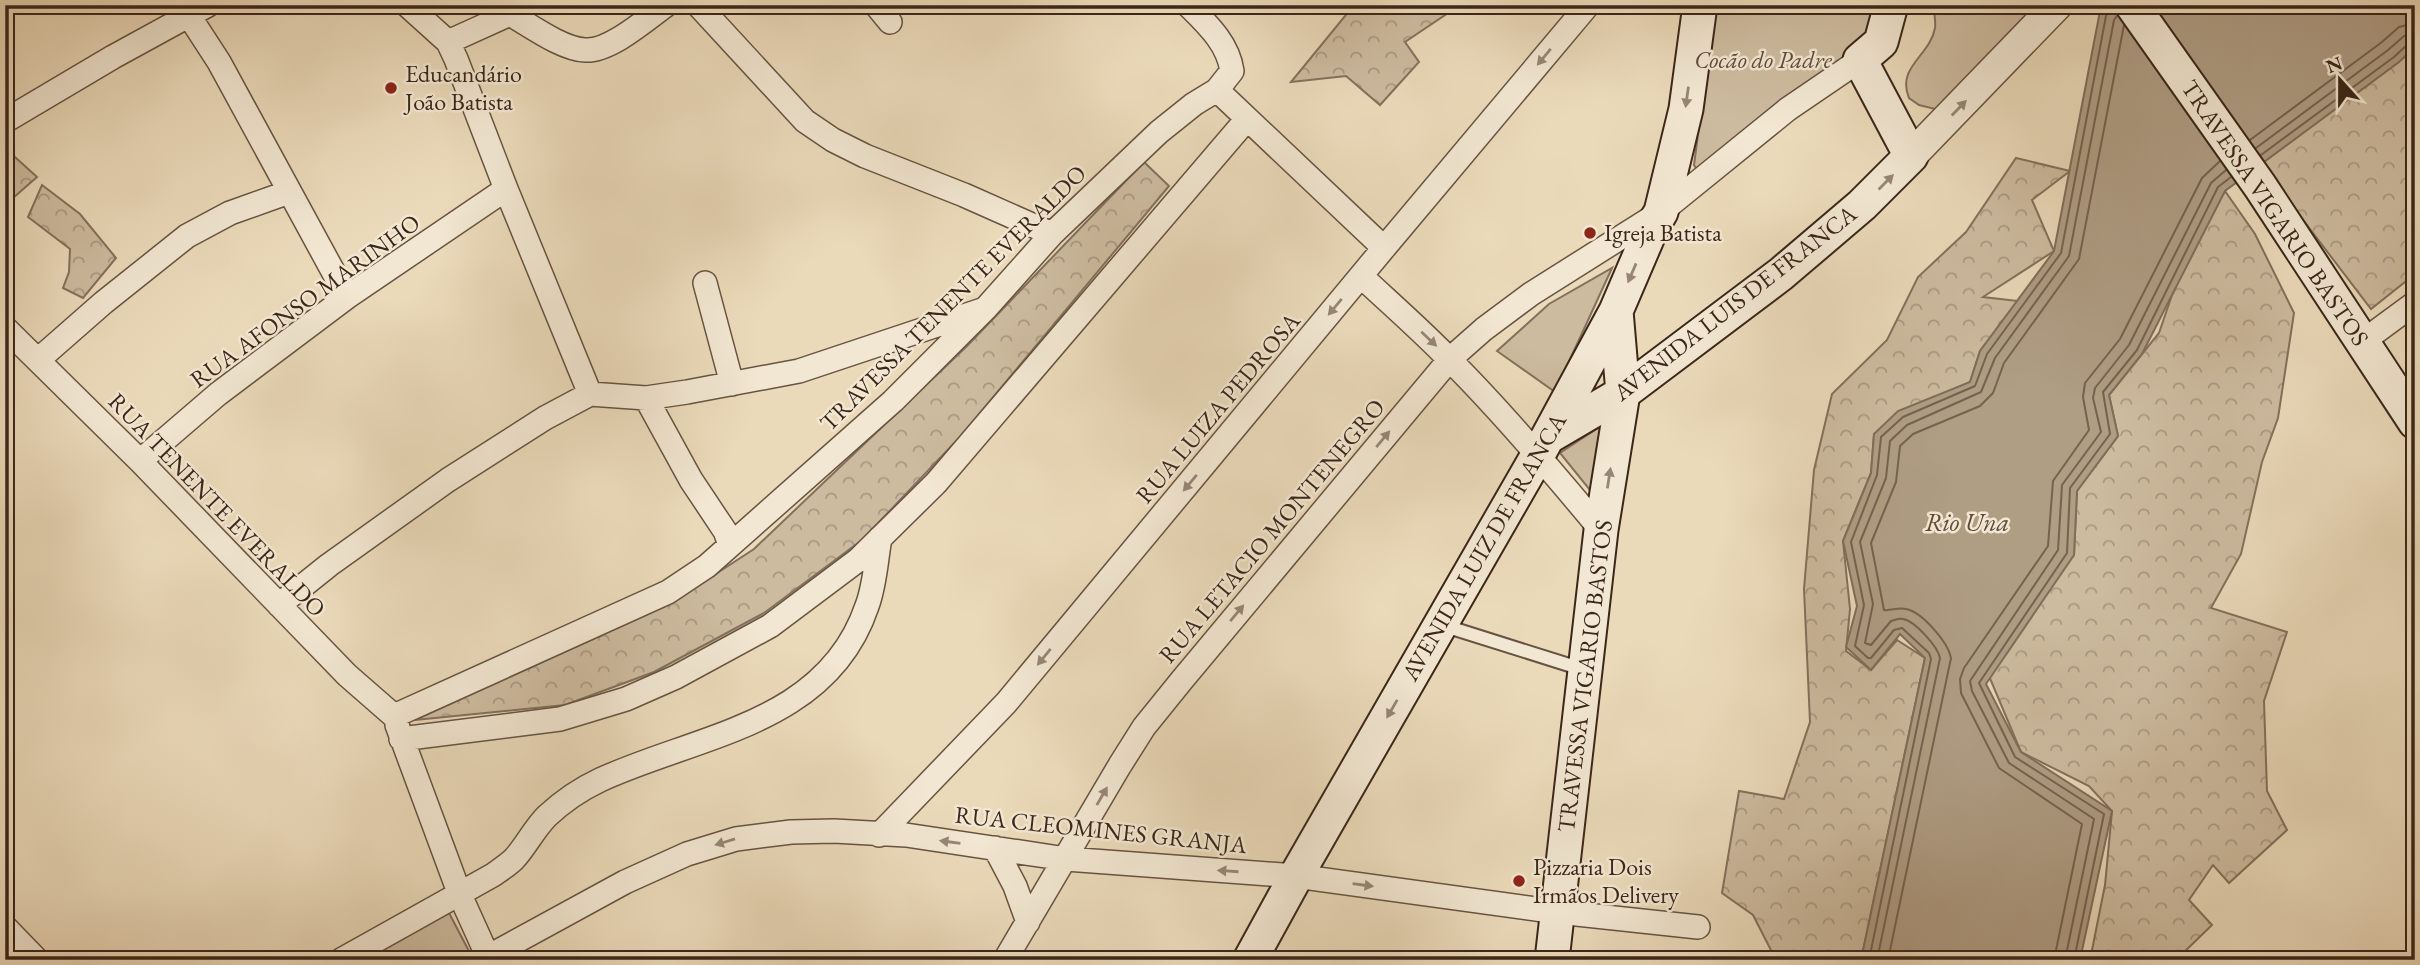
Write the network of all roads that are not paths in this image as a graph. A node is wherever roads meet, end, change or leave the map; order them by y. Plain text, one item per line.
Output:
1 (407, 5) edge
2 (666, 5) edge
3 (698, 5) edge
4 (1188, 5) edge
5 (1588, 5) edge
6 (1700, 5) edge
7 (1891, 5) edge
8 (2057, 5) edge
9 (2132, 5) edge
10 (193, 9) edge
11 (506, 10) edge
12 (447, 42) junction
13 (1860, 60) junction
14 (1217, 90) junction
15 (1247, 119) junction
16 (5, 121) edge
17 (1911, 156) junction
18 (506, 189) junction
19 (289, 192) junction
20 (1661, 212) junction
21 (1052, 234) junction
22 (1384, 247) junction
23 (1361, 276) junction
24 (705, 283) dead end
25 (347, 297) junction
26 (2415, 303) edge
27 (986, 308) junction
28 (1616, 311) junction
29 (5, 328) edge
30 (2362, 342) junction
31 (1450, 359) junction
32 (38, 360) junction
33 (732, 384) junction
34 (1623, 393) junction
35 (590, 394) junction
36 (646, 398) junction
37 (2415, 422) edge
38 (1543, 446) junction
39 (140, 461) junction
40 (1601, 530) junction
41 (880, 538) junction
42 (730, 545) junction
43 (279, 605) junction
44 (1441, 624) junction
45 (1586, 670) junction
46 (394, 716) junction
47 (401, 739) junction
48 (879, 835) junction
49 (995, 848) junction
50 (1066, 859) junction
51 (1296, 876) junction
52 (460, 895) junction
53 (1558, 912) junction
54 (1028, 922) junction
55 (1698, 926) dead end
56 (5, 927) edge
57 (485, 958) edge
58 (37, 960) edge
59 (341, 960) edge
60 (1004, 960) edge
61 (1250, 960) edge
62 (1552, 960) edge

1 - 12 street
2 - 11 street
3 - 21 street
4 - 14 street
5 -> 22 street, RUA LUIZA PEDROSA
6 -> 20 main road, AVENIDA LUIZ DE FRANCA
7 - 13 main road
17 -> 8 street, AVENIDA LUIS DE FRANCA
9 - 30 main road, TRAVESSA VIGARIO BASTOS
10 - 16 street
10 - 19 street
11 - 12 street
12 - 18 street
13 - 17 main road
13 - 20 street
14 - 15 street
14 - 21 street, TRAVESSA TENENTE EVERALDO
15 - 22 street
15 - 41 street
34 -> 17 main road, AVENIDA LUIS DE FRANCA
18 - 25 street, RUA AFONSO MARINHO
18 - 35 street
19 - 25 street
19 - 32 street
20 -> 28 main road, AVENIDA LUIZ DE FRANCA
20 - 31 street, RUA LETACIO MONTENEGRO
21 - 27 street, TRAVESSA TENENTE EVERALDO
22 - 23 street, RUA LUIZA PEDROSA
23 -> 31 street
23 -> 48 street, RUA LUIZA PEDROSA
24 - 33 street
25 - 39 street, RUA AFONSO MARINHO
26 - 30 street
27 - 33 street
27 - 42 street, TRAVESSA TENENTE EVERALDO
28 - 34 main road, TRAVESSA VIGARIO BASTOS
28 - 38 main road, AVENIDA LUIZ DE FRANCA
29 - 32 street, RUA TENENTE EVERALDO
30 - 37 main road, TRAVESSA VIGARIO BASTOS
31 - 38 street
50 -> 31 street, RUA LETACIO MONTENEGRO
32 - 39 street, RUA TENENTE EVERALDO
33 - 36 street
34 - 38 main road, AVENIDA LUIS DE FRANCA
40 -> 34 main road, TRAVESSA VIGARIO BASTOS
35 - 36 street
35 - 43 street
36 - 42 street
38 - 40 street
38 - 44 main road, AVENIDA LUIZ DE FRANCA
39 - 43 street, RUA TENENTE EVERALDO
40 - 45 main road, TRAVESSA VIGARIO BASTOS
41 - 47 street
41 - 52 street
42 - 46 street, TRAVESSA TENENTE EVERALDO
43 - 46 street, RUA TENENTE EVERALDO
44 - 45 lane
44 -> 51 main road, AVENIDA LUIZ DE FRANCA
45 - 53 main road, TRAVESSA VIGARIO BASTOS
46 - 47 street
47 - 52 street
49 -> 48 street, RUA CLEOMINES GRANJA
48 -> 57 street, RUA CLEOMINES GRANJA
49 - 50 street, RUA CLEOMINES GRANJA
49 - 54 street
51 -> 50 street, RUA CLEOMINES GRANJA
50 - 54 street, RUA LETACIO MONTENEGRO
51 -> 53 street, RUA CLEOMINES GRANJA
51 - 61 main road, AVENIDA LUIZ DE FRANCA
52 - 57 street
52 - 59 street
53 - 55 street, RUA CLEOMINES GRANJA
53 - 62 main road, TRAVESSA VIGARIO BASTOS
54 - 60 street, RUA LETACIO MONTENEGRO
56 - 58 street

